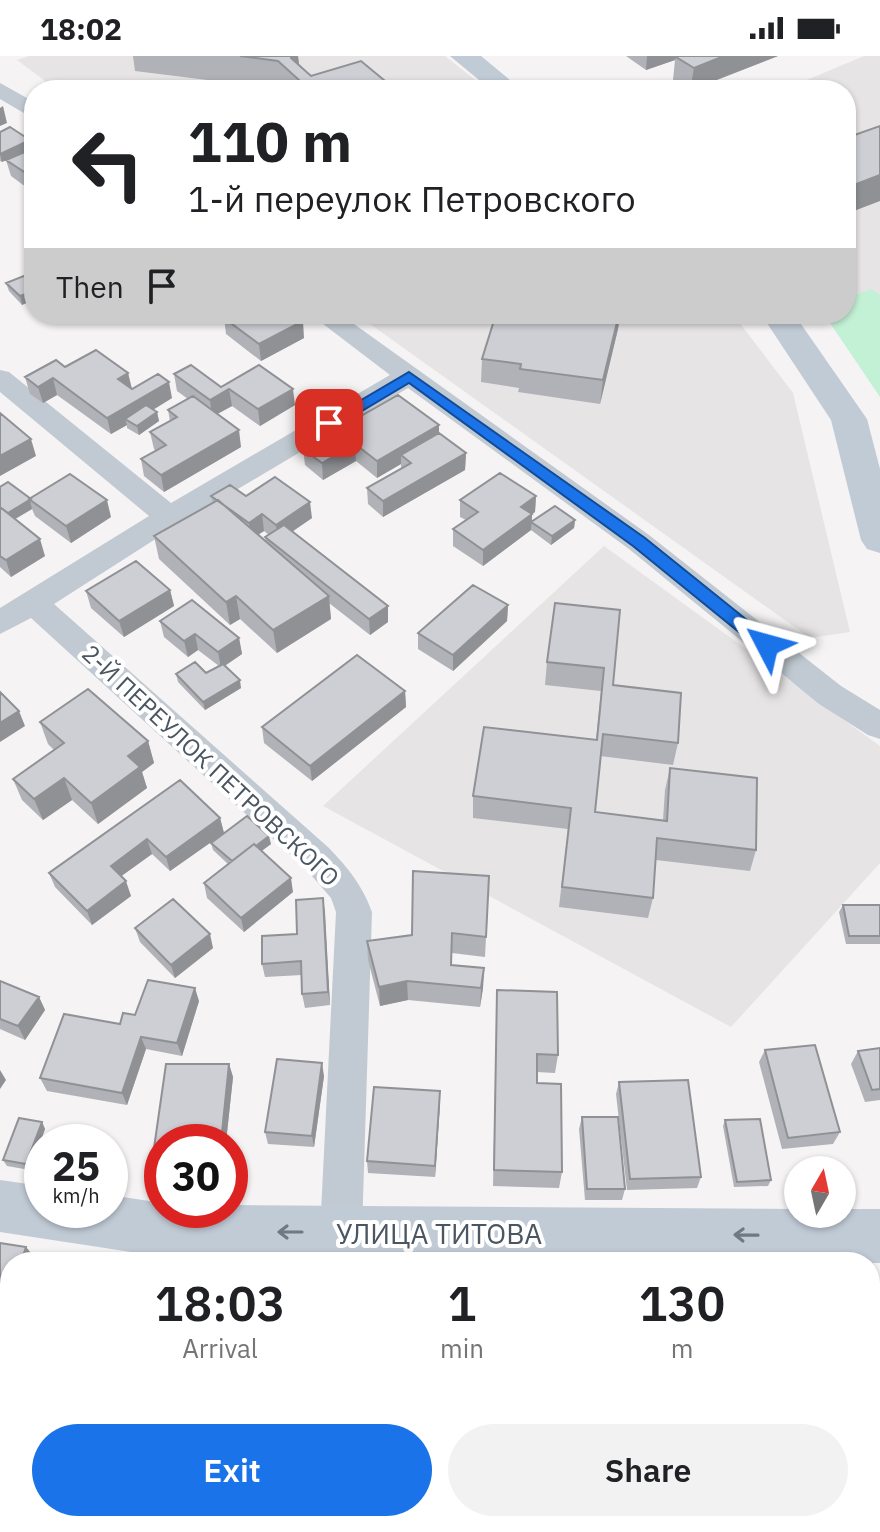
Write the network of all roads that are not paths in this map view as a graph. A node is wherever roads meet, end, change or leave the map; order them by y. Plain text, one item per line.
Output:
1 (464, 56) edge
2 (495, 80) edge
3 (0, 89) edge
4 (24, 105) edge
5 (337, 324) edge
6 (784, 324) edge
7 (409, 376) junction
8 (0, 378) edge
9 (169, 517) junction
10 (880, 540) edge
11 (34, 603) junction
12 (0, 623) edge
13 (880, 726) edge
14 (0, 1206) edge
15 (341, 1232) junction
16 (880, 1236) edge

1 - 2 street
3 - 4 street
5 - 7 street
6 - 10 street
7 - 9 street
7 - 13 street
8 - 9 street
9 - 11 street
11 - 12 street
11 - 15 street, 2-Й ПЕРЕУЛОК ПЕТРОВСКОГО
15 -> 14 street, УЛИЦА ТИТОВА
16 -> 15 street, УЛИЦА ТИТОВА

